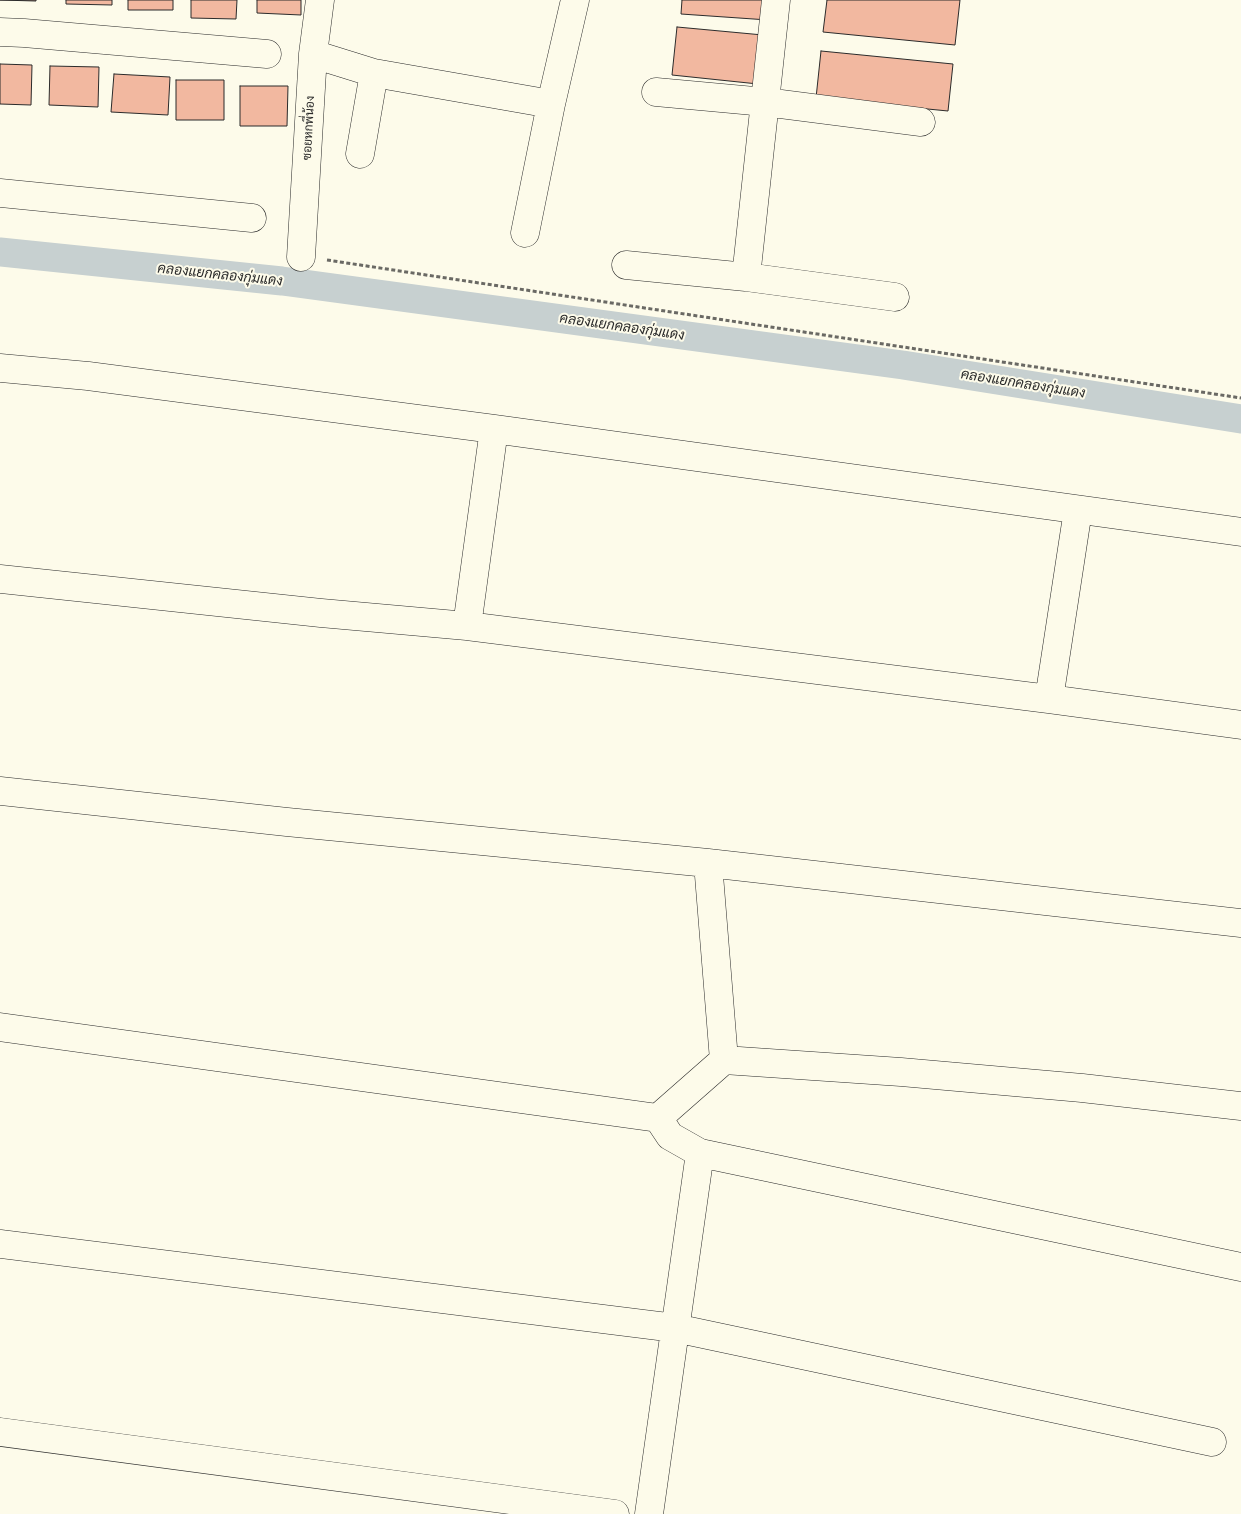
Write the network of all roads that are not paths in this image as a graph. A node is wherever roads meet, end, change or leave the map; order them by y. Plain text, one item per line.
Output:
1 (320, 0) edge
2 (574, 0) edge
3 (776, 0) edge
4 (0, 32) edge
5 (267, 54) dead end
6 (313, 54) junction
7 (374, 73) junction
8 (656, 92) dead end
9 (764, 102) junction
10 (551, 104) junction
11 (922, 122) dead end
12 (360, 154) dead end
13 (0, 193) edge
14 (252, 218) dead end
15 (525, 233) dead end
16 (302, 257) road end
17 (626, 265) dead end
18 (746, 278) junction
19 (895, 297) dead end
20 (0, 368) edge
21 (494, 429) junction
22 (1078, 510) junction
23 (1241, 532) edge
24 (0, 579) edge
25 (467, 626) junction
26 (1049, 699) junction
27 (1241, 725) edge
28 (0, 791) edge
29 (708, 863) junction
30 (1241, 923) edge
31 (0, 1027) edge
32 (724, 1060) junction
33 (1241, 1106) edge
34 (658, 1118) junction
35 (700, 1153) junction
36 (0, 1244) edge
37 (1241, 1267) edge
38 (675, 1328) junction
39 (0, 1432) edge
40 (1212, 1442) dead end
41 (615, 1514) edge
42 (648, 1514) edge

1 - 6 street, ซอยหกพี่น้อง
2 - 10 street
3 - 9 street
4 - 5 street
6 - 7 street
6 - 16 street, ซอยหกพี่น้อง
7 - 10 street
7 - 12 street
8 - 9 street
9 - 11 street
9 - 18 street
10 - 15 street
13 - 14 street
17 - 18 street
18 - 19 street
20 - 21 street
21 - 22 street
21 - 25 street
22 - 23 street
22 - 26 street
24 - 25 street
25 - 26 street
26 - 27 street
28 - 29 street
29 - 30 street
29 - 32 street
31 - 34 street
32 - 33 street
32 - 34 street
34 - 35 street
35 - 37 street
35 - 38 street
36 - 38 street
38 - 40 street
38 - 42 street
39 - 41 street

